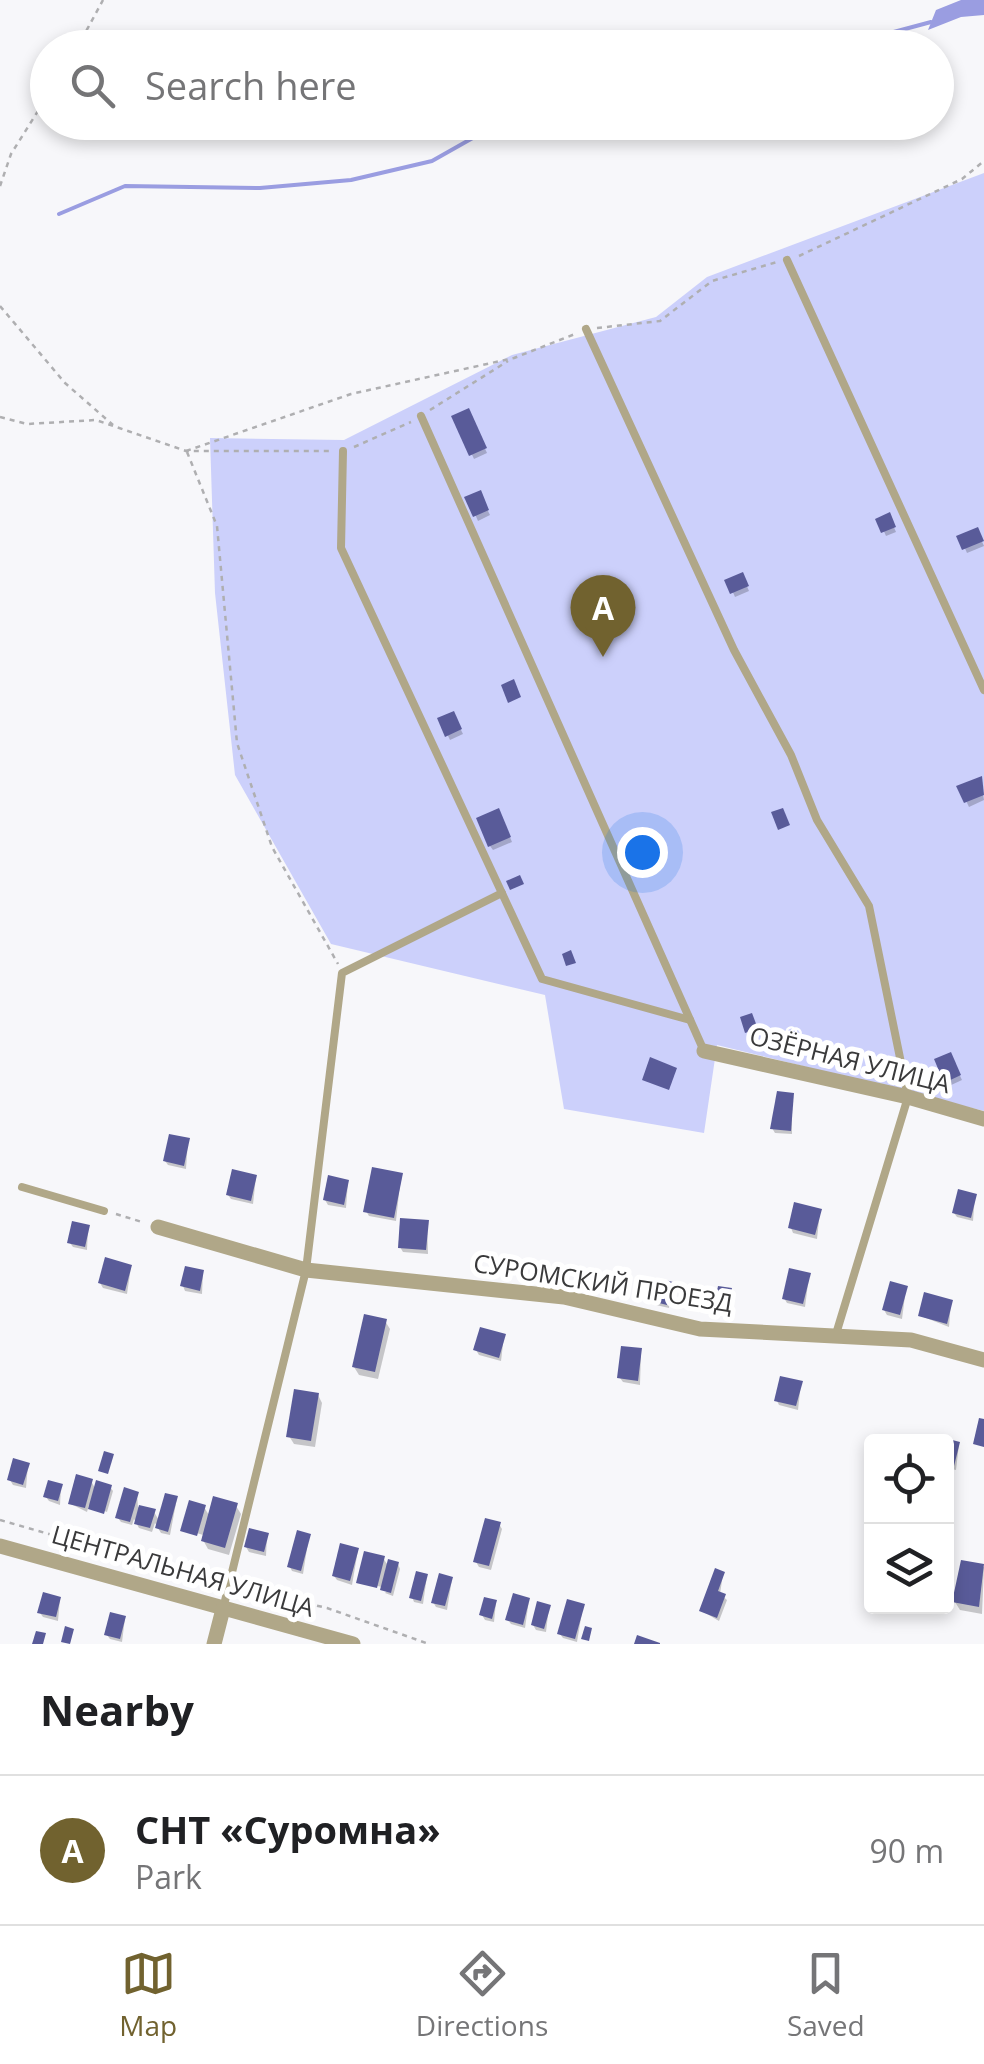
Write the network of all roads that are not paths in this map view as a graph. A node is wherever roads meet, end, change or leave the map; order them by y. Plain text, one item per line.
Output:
1 (787, 260) dead end
2 (586, 329) road end
3 (420, 416) road end
4 (343, 452) road end
5 (982, 678) edge
6 (984, 690) edge
7 (502, 893) junction
8 (690, 1020) junction
9 (704, 1051) joint
10 (908, 1097) junction
11 (984, 1119) edge
12 (22, 1187) dead end
13 (104, 1211) road end
14 (158, 1227) road end
15 (306, 1270) junction
16 (836, 1336) junction
17 (984, 1360) edge
18 (0, 1546) edge
19 (223, 1609) junction
20 (214, 1644) edge
21 (354, 1644) edge

1 - 5 lane
2 - 10 lane
3 - 8 lane
4 - 7 lane
5 - 6 lane
7 - 8 lane
7 - 15 lane
8 - 9 lane
9 - 10 street, ОЗЁРНАЯ УЛИЦА
10 - 11 street, ОЗЁРНАЯ УЛИЦА
10 - 16 lane
12 - 13 lane
14 - 15 street, СУРОМСКИЙ ПРОЕЗД
15 - 16 street, СУРОМСКИЙ ПРОЕЗД
15 - 19 lane
16 - 17 street, СУРОМСКИЙ ПРОЕЗД
18 - 19 street, ЦЕНТРАЛЬНАЯ УЛИЦА
19 - 20 street
19 - 21 street, ЦЕНТРАЛЬНАЯ УЛИЦА

